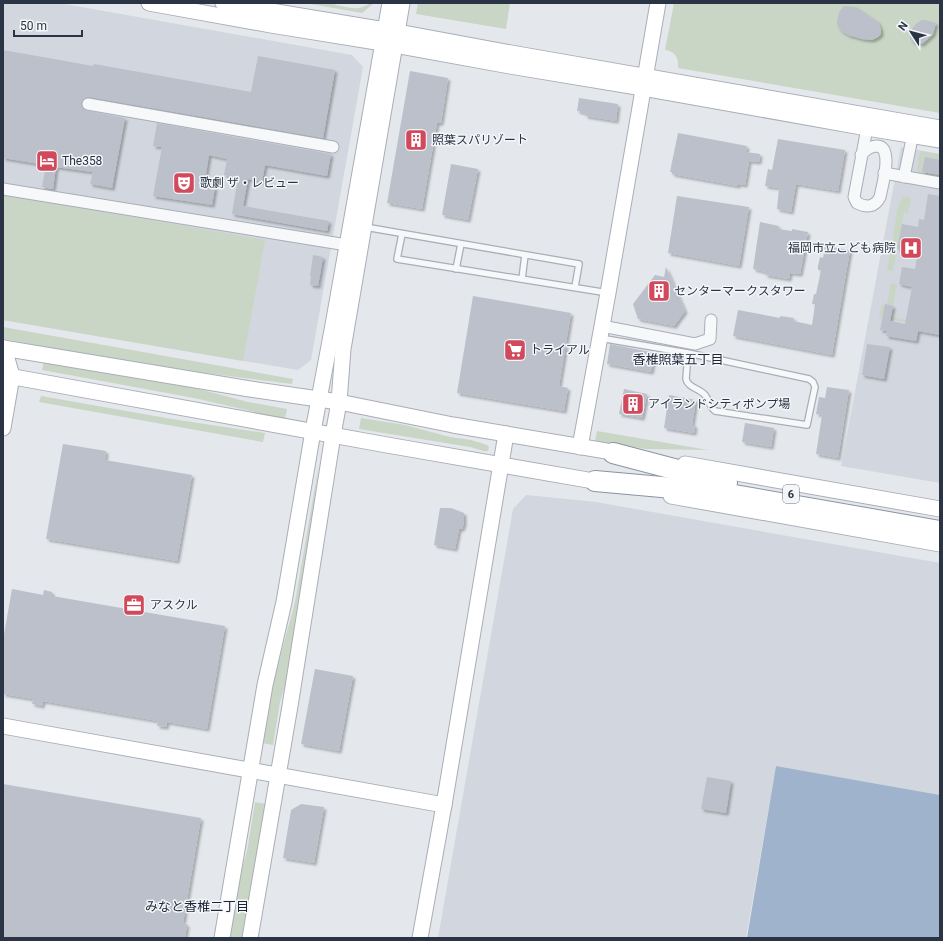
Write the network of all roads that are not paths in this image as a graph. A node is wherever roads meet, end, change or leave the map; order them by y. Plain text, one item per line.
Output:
1 (149, 3) edge
2 (224, 3) edge
3 (390, 3) edge
4 (402, 3) edge
5 (658, 3) edge
6 (390, 37) junction
7 (644, 82) junction
8 (88, 104) dead end
9 (867, 128) junction
10 (940, 128) edge
11 (914, 129) junction
12 (940, 140) edge
13 (333, 147) dead end
14 (861, 155) junction
15 (884, 173) junction
16 (904, 177) junction
17 (940, 183) edge
18 (3, 189) edge
19 (940, 190) edge
20 (364, 227) junction
21 (402, 234) junction
22 (461, 244) junction
23 (347, 245) junction
24 (525, 255) junction
25 (456, 268) junction
26 (522, 279) junction
27 (575, 287) junction
28 (608, 293) junction
29 (600, 332) junction
30 (695, 344) dead end
31 (3, 349) edge
32 (688, 353) junction
33 (8, 375) edge
34 (319, 399) junction
35 (339, 402) junction
36 (3, 428) edge
37 (313, 431) junction
38 (506, 434) junction
39 (333, 435) junction
40 (580, 447) junction
41 (613, 453) junction
42 (502, 466) junction
43 (595, 481) junction
44 (717, 487) junction
45 (940, 509) edge
46 (863, 512) junction
47 (940, 520) edge
48 (940, 531) edge
49 (940, 544) edge
50 (3, 726) edge
51 (251, 770) junction
52 (277, 775) junction
53 (444, 805) junction
54 (222, 938) edge
55 (250, 938) edge
56 (420, 938) edge

1 - 6 street
2 - 6 street
3 - 6 street
4 - 6 street
5 - 7 street
6 - 7 street
6 - 20 street
6 - 23 street
7 - 9 street
7 - 11 street
7 - 28 street
8 - 13 street
9 - 11 street
9 - 14 street
10 - 11 street
11 - 12 street
11 - 16 street
14 - 15 street
14 - 15 street
15 - 16 street
16 - 17 street
16 - 19 street
18 - 23 street
20 - 21 lane
20 - 35 street
21 - 22 lane
21 - 25 lane
22 - 24 lane
22 - 25 lane
23 - 34 street
24 - 26 lane
24 - 27 lane
25 - 26 lane
26 - 27 lane
27 - 28 lane
28 - 29 street
29 - 30 street
29 - 32 lane
29 - 40 street
31 - 33 street
31 - 34 street
32 - 32 lane
33 - 36 street
33 - 37 street
34 - 35 street
34 - 37 street
35 - 38 street
35 - 39 street
37 - 39 street
37 - 51 street
38 - 40 street
38 - 42 street
39 - 42 street
39 - 52 street
40 - 41 street
41 - 44 highway
41 - 45 street
42 - 43 street
42 - 53 street
43 - 44 highway
43 - 49 street
44 - 46 highway, 6
46 - 47 highway, 6
46 - 48 highway, 6
50 - 51 street
51 - 52 street
51 - 54 street
52 - 53 street
52 - 55 street
53 - 56 street

